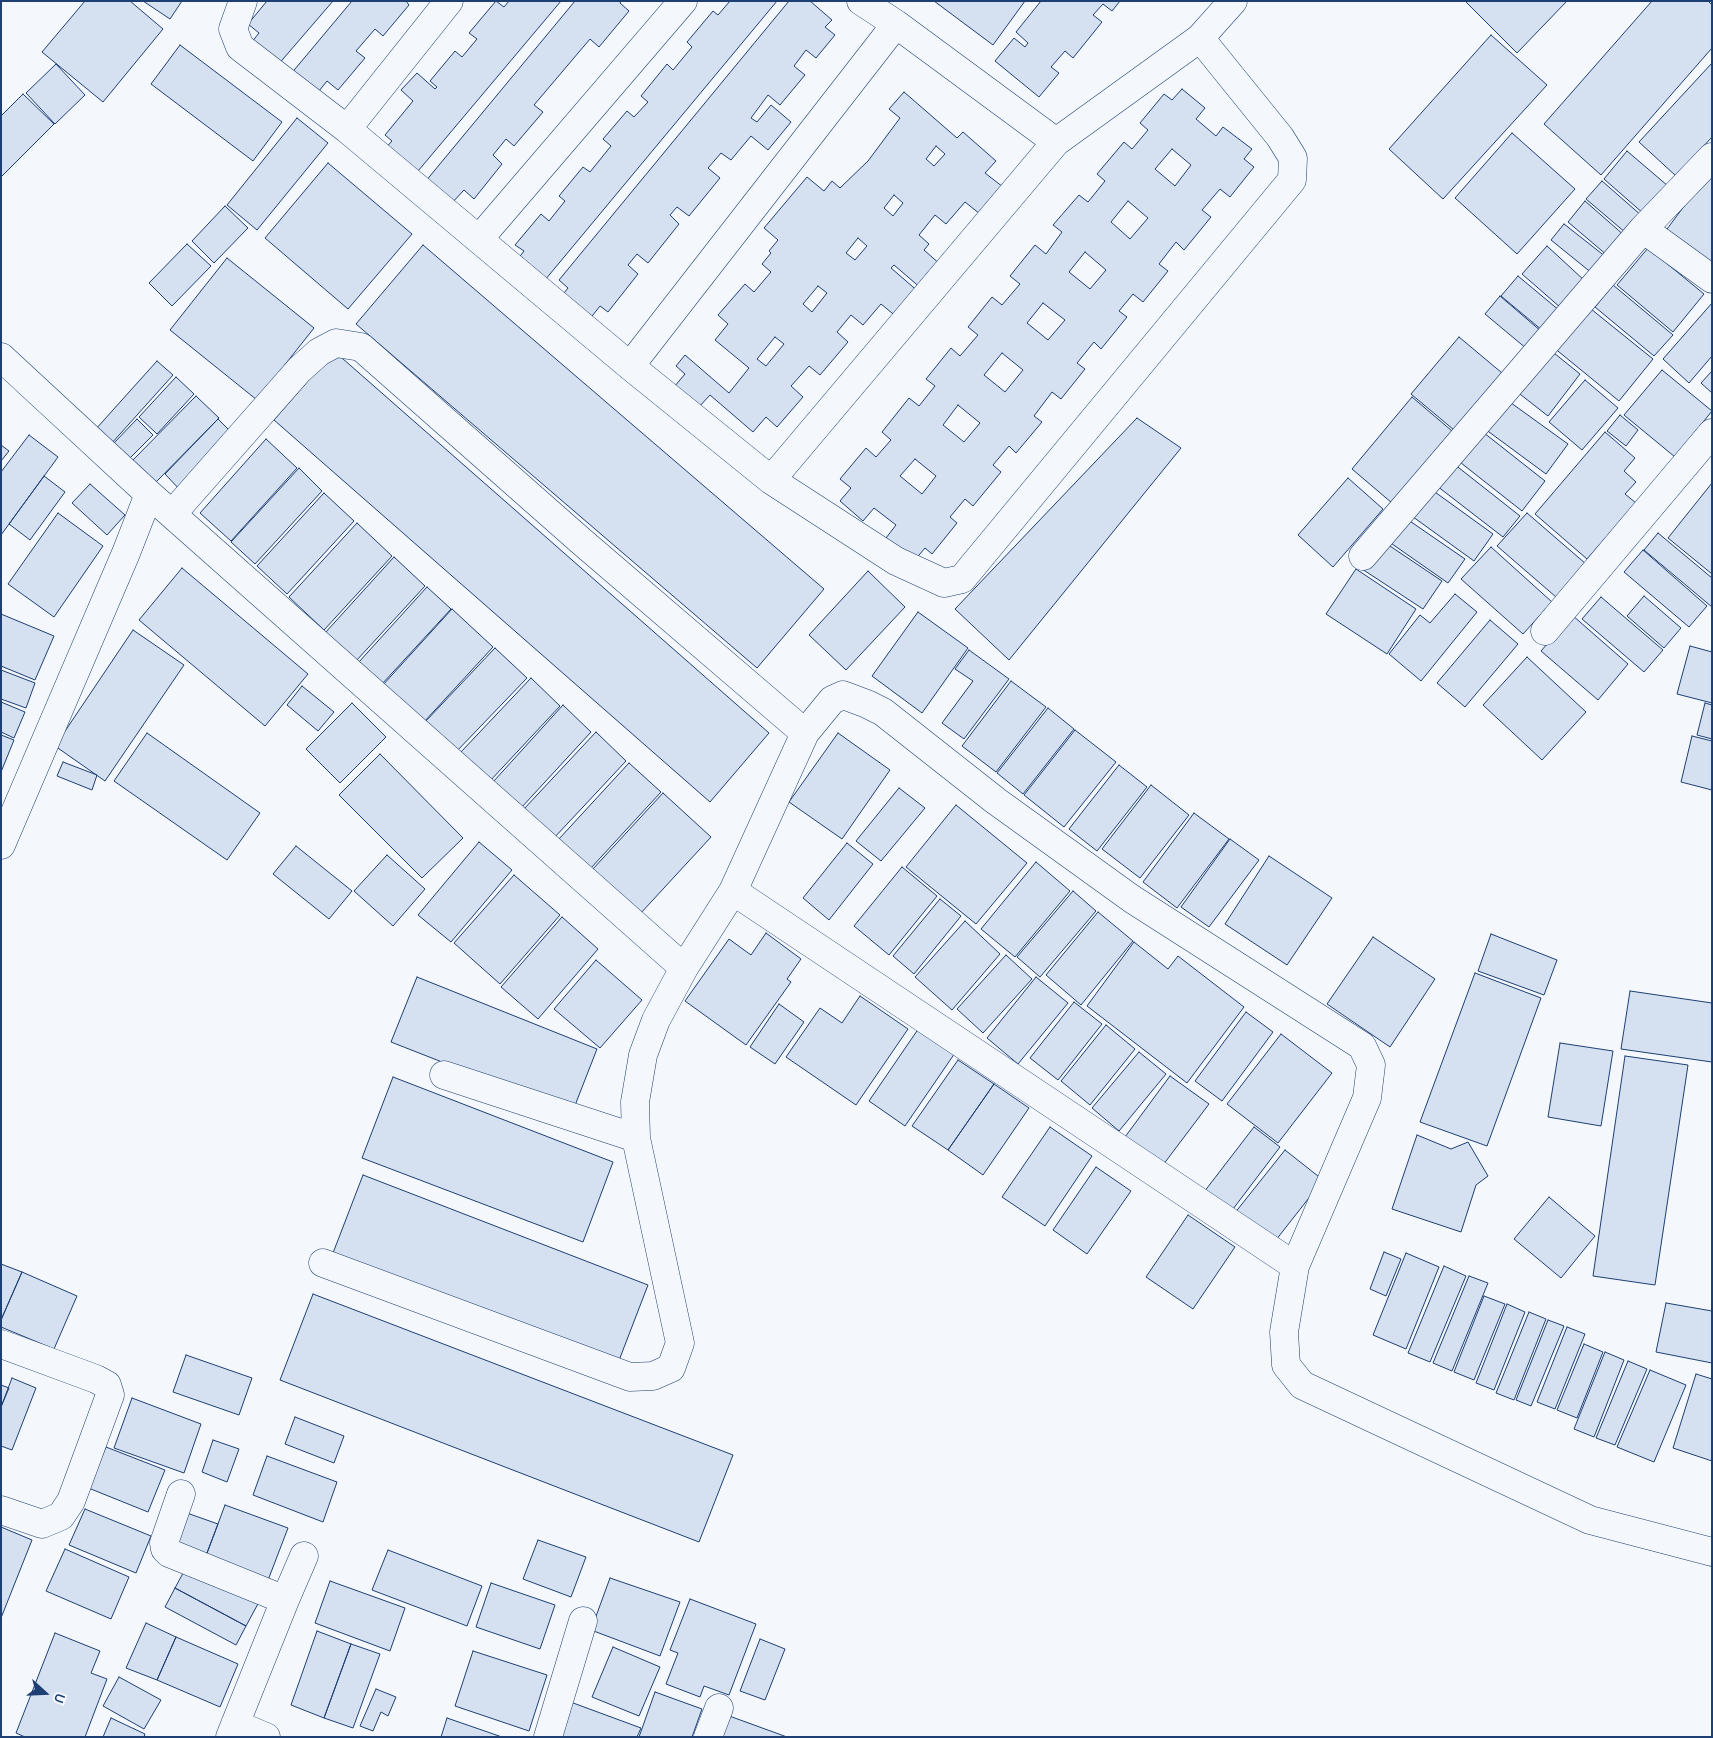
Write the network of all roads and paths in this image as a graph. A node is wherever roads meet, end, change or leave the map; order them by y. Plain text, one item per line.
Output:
1 (242, 1) edge
2 (449, 1) edge
3 (683, 1) edge
4 (861, 1) edge
5 (1233, 1) edge
6 (896, 24) junction
7 (1200, 38) junction
8 (347, 129) junction
9 (1056, 142) junction
10 (1712, 157) edge
11 (1643, 229) junction
12 (479, 239) junction
13 (1712, 279) edge
14 (1, 357) edge
15 (630, 366) junction
16 (1712, 433) edge
17 (771, 480) junction
18 (149, 494) junction
19 (173, 513) junction
20 (1363, 556) dead end
21 (1545, 631) dead end
22 (805, 733) junction
23 (9, 806) edge
24 (1, 845) edge
25 (733, 891) junction
26 (684, 968) junction
27 (444, 1075) dead end
28 (636, 1138) junction
29 (323, 1263) dead end
30 (1295, 1266) junction
31 (1, 1344) edge
32 (181, 1494) dead end
33 (1, 1510) edge
34 (1712, 1552) edge
35 (304, 1556) dead end
36 (285, 1600) junction
37 (583, 1621) dead end
38 (719, 1708) dead end
39 (233, 1731) edge
40 (266, 1737) edge
41 (548, 1737) edge
42 (708, 1737) edge

1 - 8 street
2 - 8 street
3 - 12 street
4 - 6 street
5 - 7 street
6 - 9 street
6 - 15 street
7 - 9 street
7 - 17 street
8 - 12 street
9 - 17 street
10 - 11 street
11 - 13 street
11 - 20 street
12 - 15 street
14 - 18 street
15 - 17 street
16 - 21 street
18 - 19 street
18 - 23 street
19 - 22 street
19 - 26 street
22 - 25 street
22 - 30 street
23 - 24 street
25 - 26 street
25 - 30 street
26 - 28 street
27 - 28 street
28 - 29 street
30 - 34 street
31 - 33 street
32 - 36 street
35 - 36 street
36 - 39 street
37 - 41 street
38 - 42 street
39 - 40 street

